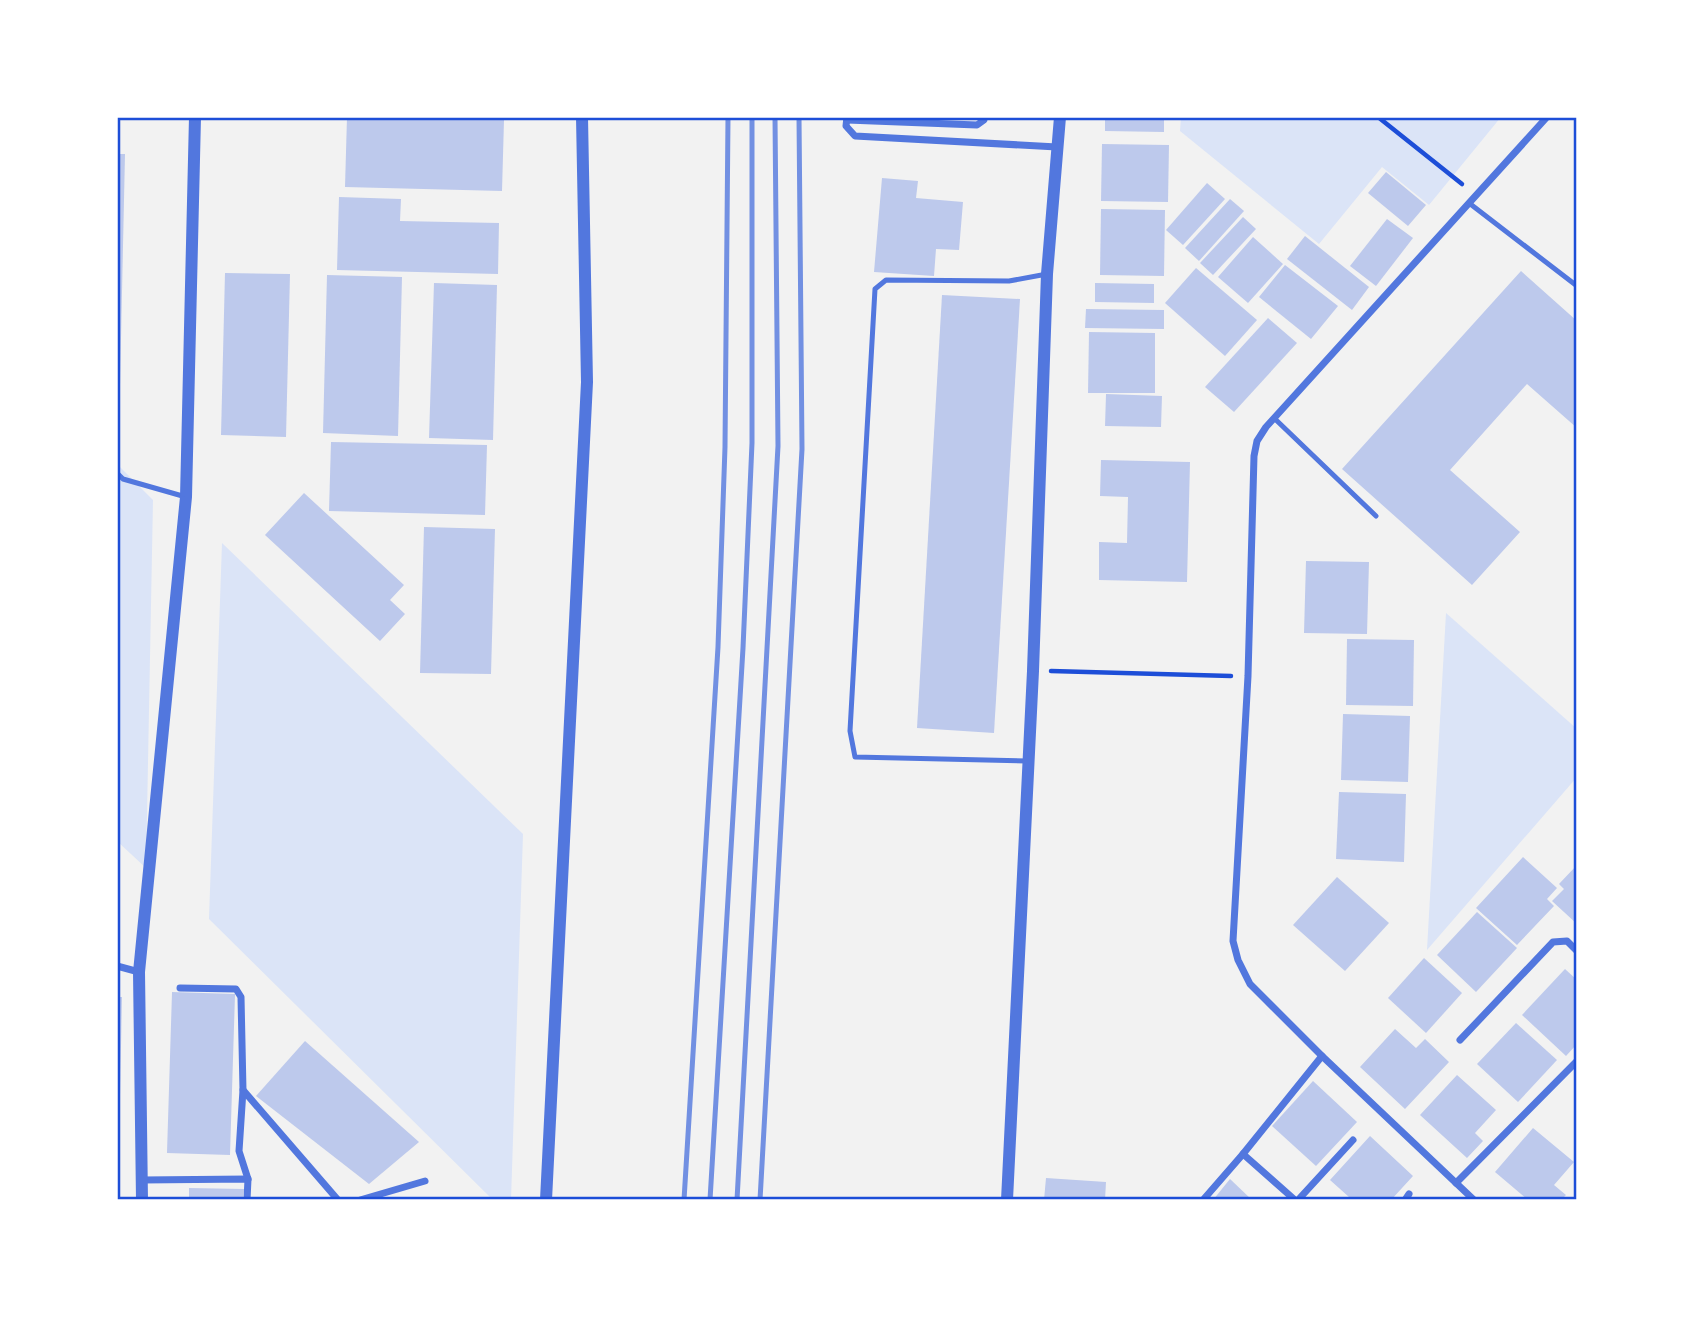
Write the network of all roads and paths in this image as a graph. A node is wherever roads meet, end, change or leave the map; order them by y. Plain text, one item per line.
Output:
1 (195, 117) edge
2 (582, 117) edge
3 (984, 117) edge
4 (1060, 117) edge
5 (1378, 117) edge
6 (1547, 117) edge
7 (847, 119) edge
8 (1057, 147) junction
9 (1476, 195) junction
10 (1469, 204) junction
11 (1047, 274) junction
12 (1577, 286) edge
13 (1274, 418) junction
14 (117, 473) edge
15 (186, 497) junction
16 (1376, 516) dead end
17 (1032, 671) junction
18 (1248, 676) junction
19 (1027, 761) junction
20 (1577, 951) edge
21 (117, 966) edge
22 (139, 972) junction
23 (180, 988) dead end
24 (1460, 1040) dead end
25 (1322, 1056) junction
26 (1577, 1061) edge
27 (243, 1090) junction
28 (1353, 1140) dead end
29 (1243, 1154) junction
30 (248, 1179) junction
31 (142, 1180) junction
32 (425, 1181) dead end
33 (1456, 1183) junction
34 (142, 1200) edge
35 (247, 1200) edge
36 (338, 1200) edge
37 (360, 1200) edge
38 (546, 1200) edge
39 (1007, 1200) edge
40 (1203, 1200) edge
41 (1296, 1200) edge
42 (1474, 1200) edge

1 - 15 street
2 - 38 street
3 - 7 street
4 - 8 street
5 - 9 path
6 - 9 street
7 - 8 street
8 - 11 street
9 - 10 street
10 - 12 lane
10 - 13 street
11 - 17 street
11 - 19 lane
13 - 16 lane
13 - 18 street
14 - 15 lane
15 - 22 street
17 - 18 path
17 - 19 street
18 - 25 street
19 - 39 street
20 - 24 street
21 - 22 street
22 - 31 street
23 - 27 street
25 - 29 street
25 - 33 street
26 - 33 street
27 - 30 street
27 - 36 street
28 - 41 street
29 - 40 street
29 - 41 street
30 - 31 street
30 - 35 street
31 - 34 street
32 - 37 street
33 - 42 street

